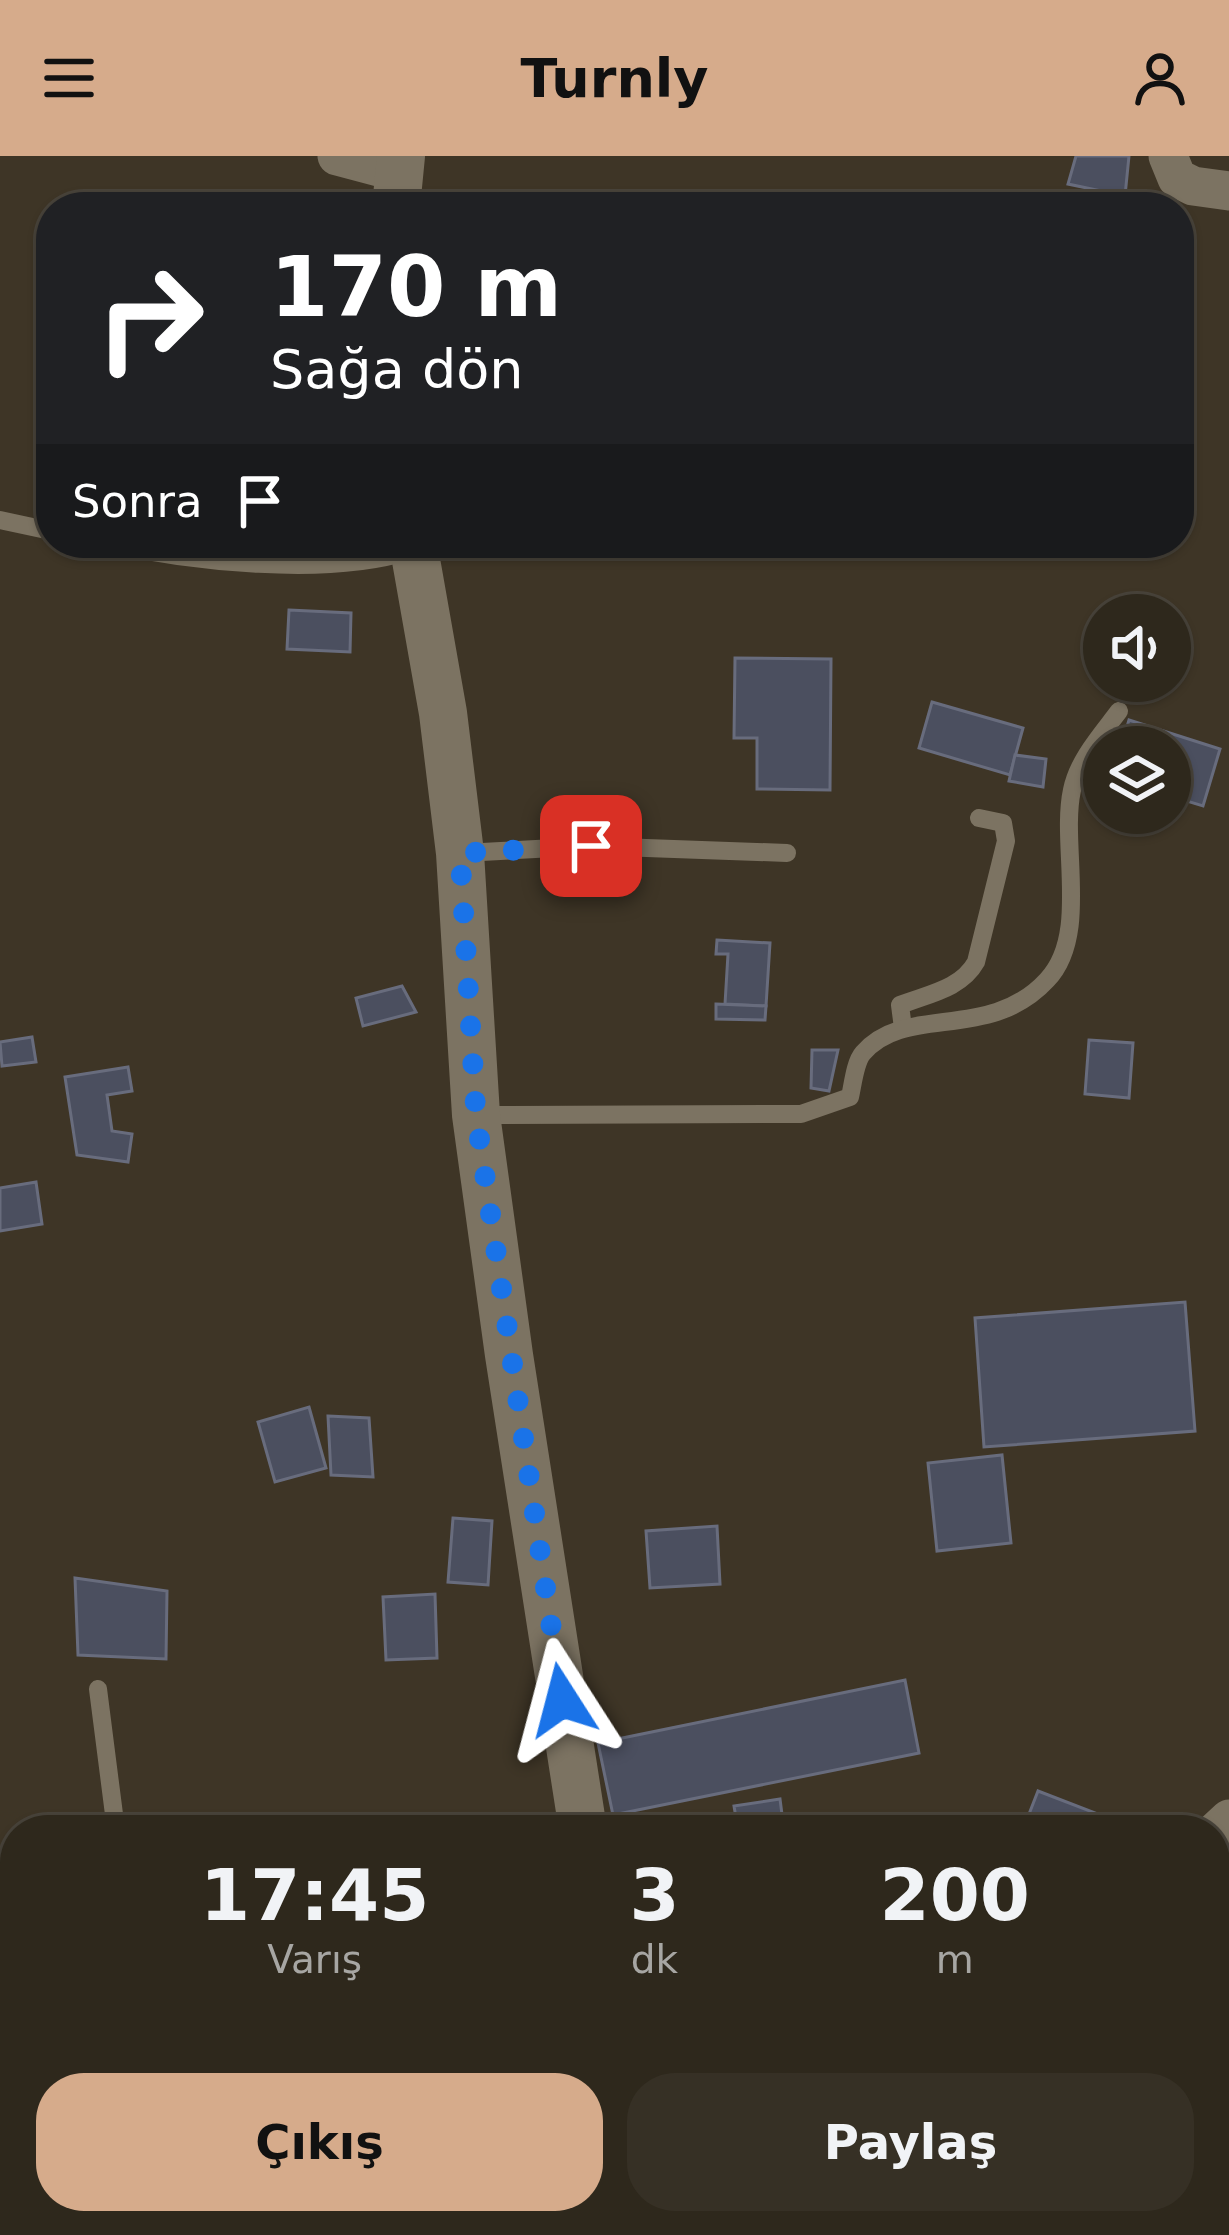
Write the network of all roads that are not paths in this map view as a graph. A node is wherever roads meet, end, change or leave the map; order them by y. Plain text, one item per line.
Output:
1 (337, 156) edge
2 (1168, 156) edge
3 (399, 179) edge
4 (1229, 191) edge
5 (0, 520) edge
6 (36, 528) edge
7 (205, 558) edge
8 (386, 558) edge
9 (415, 558) edge
10 (1119, 711) dead end
11 (979, 818) dead end
12 (460, 853) junction
13 (788, 853) dead end
14 (903, 1028) junction
15 (476, 1115) junction
16 (98, 1689) dead end
17 (114, 1815) edge
18 (581, 1815) edge

1 - 3 street
2 - 4 street
5 - 6 lane
7 - 8 lane
9 - 12 street
10 - 14 lane
11 - 14 lane
12 - 13 lane
12 - 15 street
14 - 15 lane
15 - 18 street
16 - 17 lane

